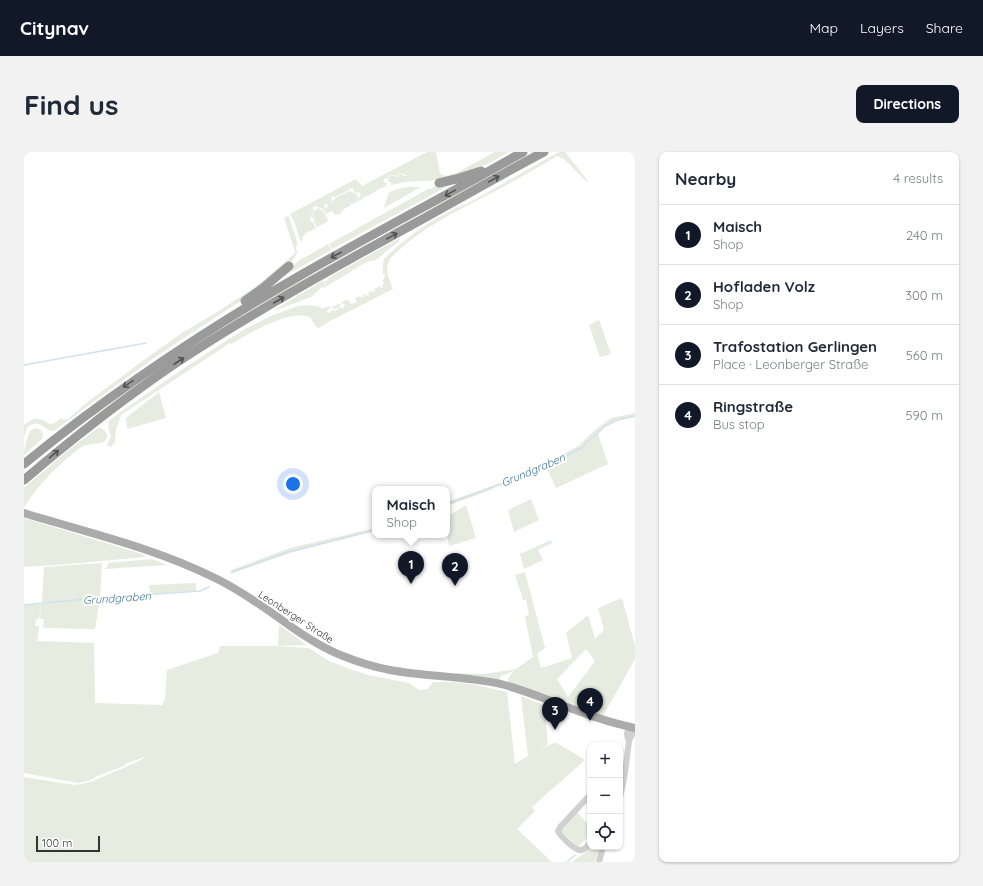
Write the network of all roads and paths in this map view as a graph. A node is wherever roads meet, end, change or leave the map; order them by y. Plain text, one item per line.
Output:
1 (523, 152) edge
2 (544, 152) edge
3 (496, 167) junction
4 (439, 183) dead end
5 (448, 205) junction
6 (415, 230) dead end
7 (289, 266) dead end
8 (264, 316) dead end
9 (230, 317) junction
10 (222, 334) junction
11 (24, 464) edge
12 (24, 480) edge
13 (24, 513) edge
14 (633, 728) edge
15 (623, 778) edge
16 (587, 798) edge
17 (587, 847) edge
18 (602, 850) edge
19 (599, 862) edge

1 - 3 highway
5 -> 2 highway
3 - 4 highway
3 -> 9 highway
5 - 6 highway
10 -> 5 highway
7 - 9 highway
8 - 10 highway
9 -> 11 highway
12 -> 10 highway
13 - 14 main road, Leonberger Straße
14 - 15 street
16 - 17 street
18 - 19 street

